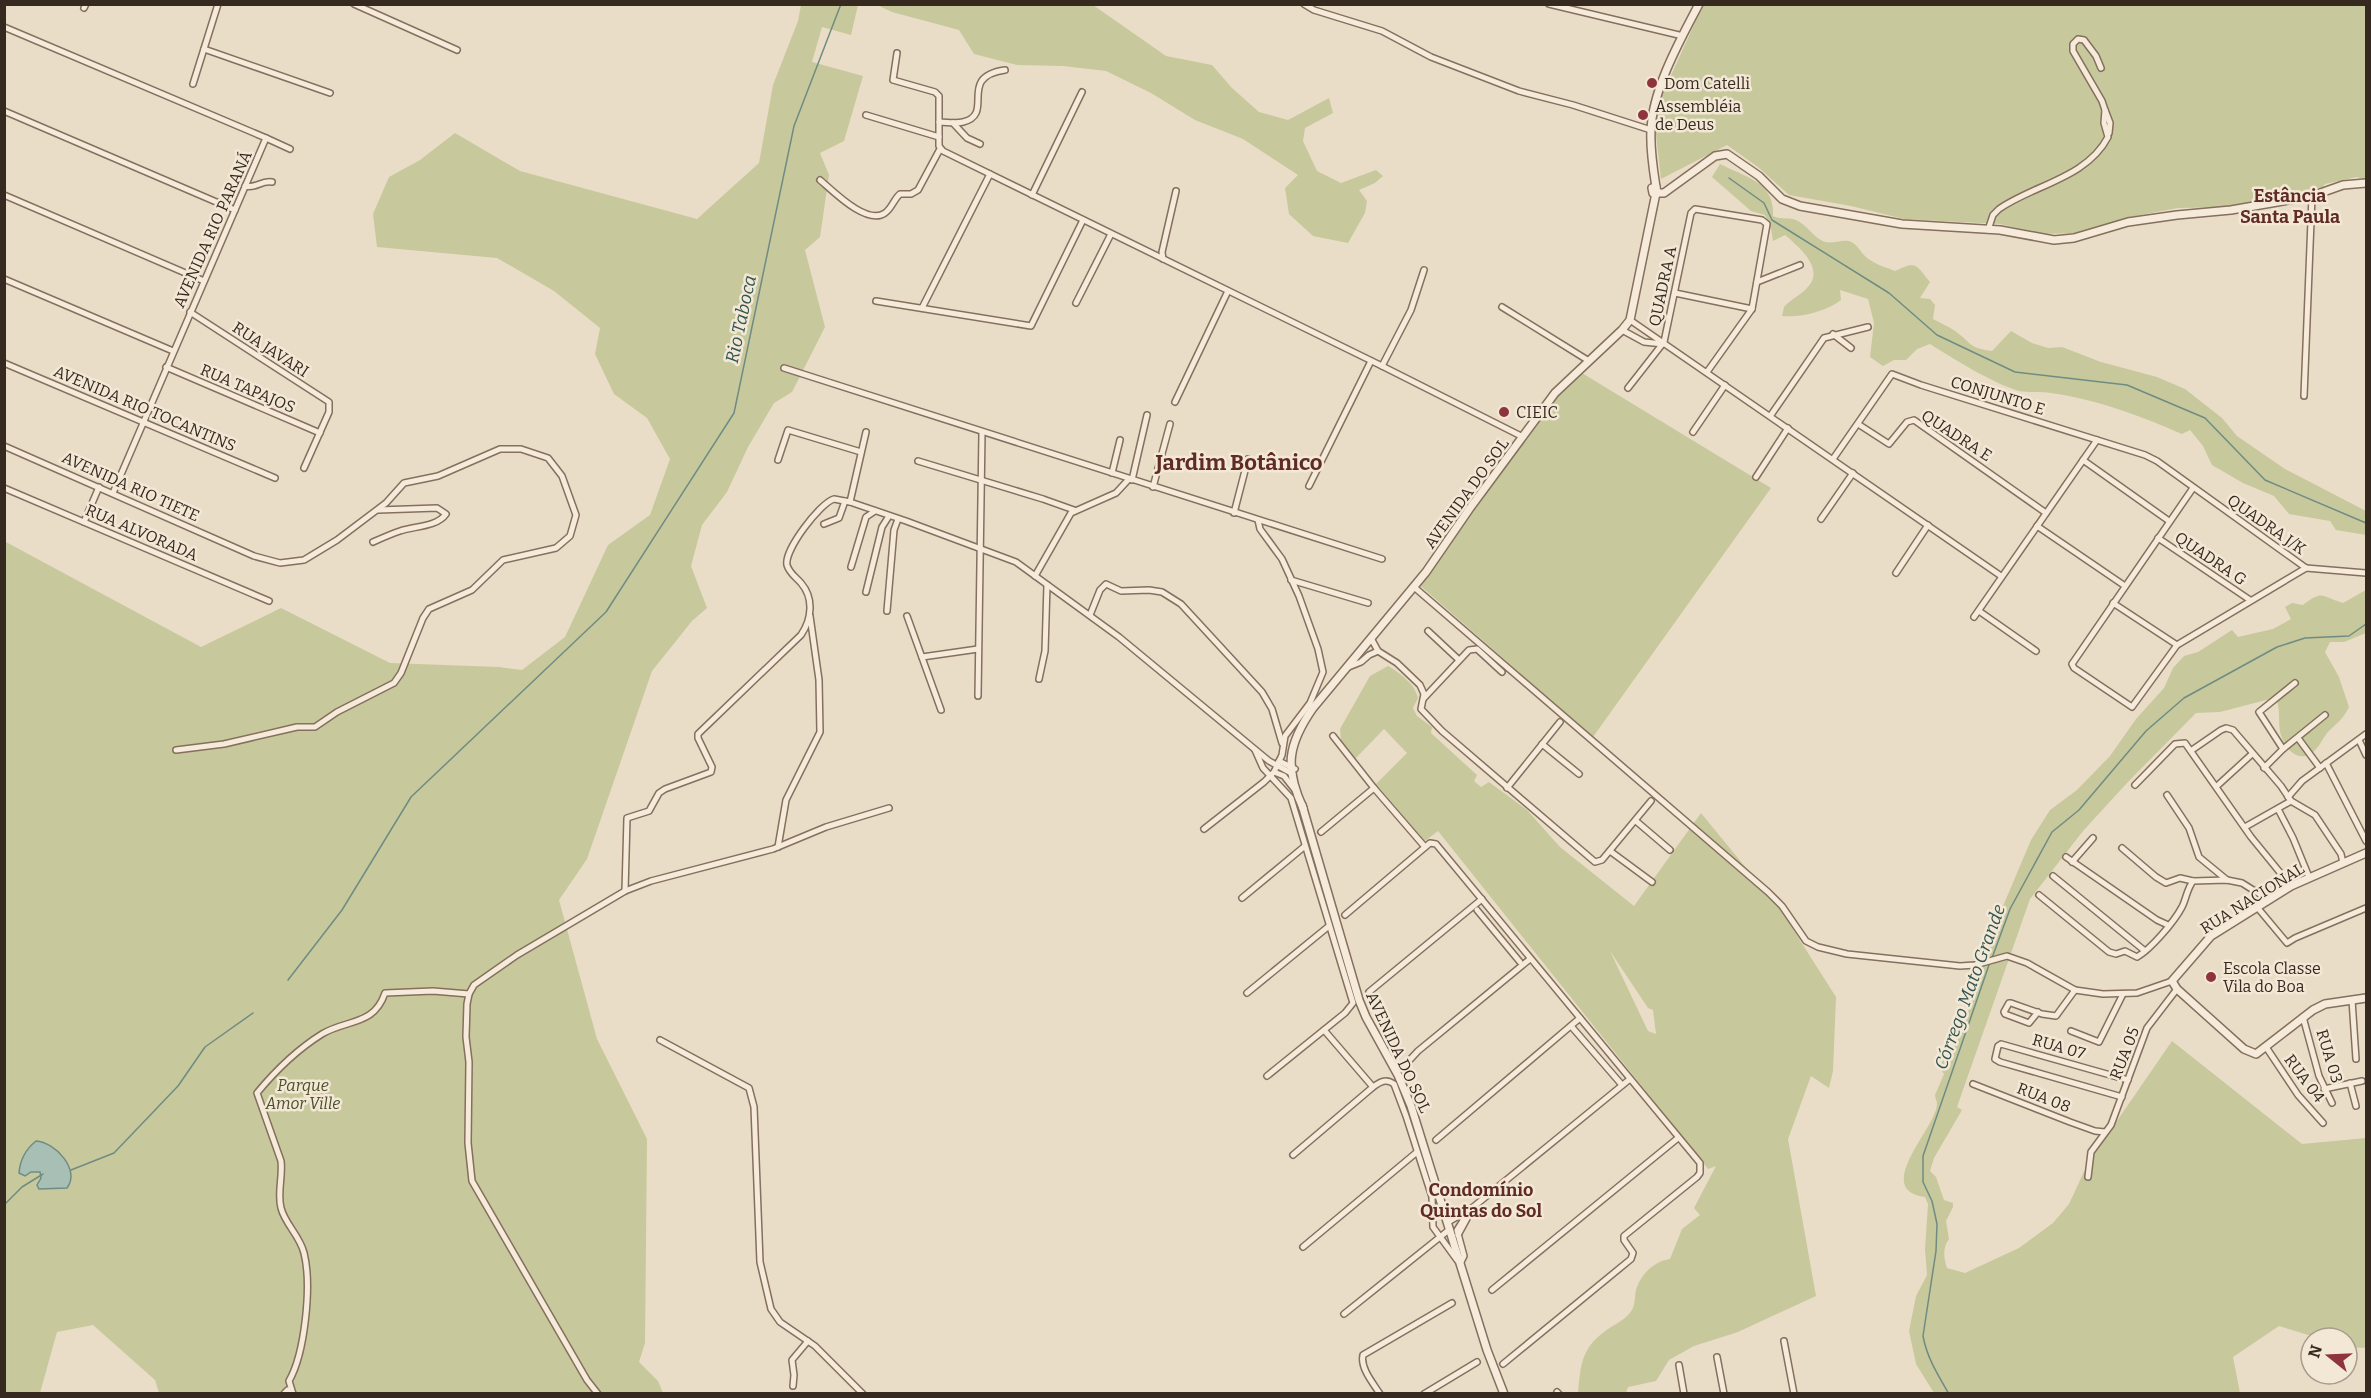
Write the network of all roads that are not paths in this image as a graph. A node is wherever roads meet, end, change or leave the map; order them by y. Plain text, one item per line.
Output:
1 (218, 4) edge
2 (354, 4) edge
3 (1304, 4) edge
4 (1549, 4) edge
5 (1699, 4) edge
6 (1572, 7) edge
7 (4, 27) edge
8 (1683, 36) junction
9 (204, 49) junction
10 (457, 50) dead end
11 (897, 53) dead end
12 (2101, 68) dead end
13 (1005, 70) dead end
14 (193, 84) dead end
15 (1082, 92) dead end
16 (330, 93) dead end
17 (4, 111) edge
18 (866, 115) dead end
19 (939, 122) junction
20 (953, 123) junction
21 (1651, 130) junction
22 (939, 137) junction
23 (266, 138) junction
24 (980, 144) dead end
25 (290, 149) dead end
26 (940, 149) junction
27 (990, 174) junction
28 (820, 180) dead end
29 (272, 182) dead end
30 (2367, 183) edge
31 (245, 186) junction
32 (1654, 190) junction
33 (1176, 191) dead end
34 (4, 195) edge
35 (1032, 195) junction
36 (2312, 196) junction
37 (235, 210) junction
38 (1083, 220) junction
39 (1988, 230) junction
40 (1111, 234) junction
41 (1163, 259) junction
42 (1800, 265) dead end
43 (1424, 270) dead end
44 (4, 279) edge
45 (204, 281) junction
46 (1757, 282) junction
47 (1228, 291) junction
48 (1675, 293) junction
49 (876, 301) dead end
50 (1076, 303) dead end
51 (922, 308) junction
52 (1502, 308) dead end
53 (1752, 309) junction
54 (190, 312) junction
55 (1630, 320) junction
56 (1868, 327) dead end
57 (1622, 330) junction
58 (1833, 334) junction
59 (1665, 344) junction
60 (1851, 348) dead end
61 (173, 351) junction
62 (1371, 361) junction
63 (1589, 361) junction
64 (4, 363) edge
65 (1382, 366) junction
66 (166, 367) junction
67 (784, 368) dead end
68 (1707, 372) junction
69 (1725, 385) junction
70 (1628, 388) dead end
71 (2304, 396) dead end
72 (1175, 402) dead end
73 (1771, 415) junction
74 (1147, 416) dead end
75 (143, 423) junction
76 (1170, 424) dead end
77 (1858, 424) junction
78 (1788, 428) junction
79 (866, 432) dead end
80 (1693, 432) dead end
81 (320, 433) junction
82 (982, 433) junction
83 (1523, 437) junction
84 (1120, 440) dead end
85 (2097, 440) junction
86 (4, 446) edge
87 (861, 452) junction
88 (1248, 459) dead end
89 (1833, 459) junction
90 (778, 460) dead end
91 (2083, 460) junction
92 (918, 461) dead end
93 (304, 468) dead end
94 (1112, 473) junction
95 (1853, 473) junction
96 (1756, 477) dead end
97 (275, 478) dead end
98 (1130, 479) junction
99 (982, 481) junction
100 (1310, 486) dead end
101 (99, 487) junction
102 (1154, 487) junction
103 (4, 488) edge
104 (2193, 488) junction
105 (114, 493) junction
106 (845, 501) junction
107 (376, 510) junction
108 (1074, 510) junction
109 (875, 511) junction
110 (1234, 513) junction
111 (2046, 513) junction
112 (889, 516) junction
113 (898, 519) junction
114 (1821, 519) dead end
115 (1258, 520) junction
116 (2169, 521) junction
117 (84, 522) junction
118 (824, 524) dead end
119 (1928, 525) junction
120 (2037, 526) junction
121 (2158, 538) junction
122 (373, 542) dead end
123 (981, 549) junction
124 (1382, 559) dead end
125 (851, 567) dead end
126 (2306, 568) junction
127 (1896, 573) dead end
128 (2367, 573) edge
129 (1035, 576) junction
130 (2001, 576) junction
131 (1291, 580) junction
132 (1047, 585) junction
133 (2125, 586) junction
134 (1414, 587) junction
135 (866, 592) dead end
136 (2250, 600) junction
137 (269, 601) dead end
138 (1368, 603) dead end
139 (2113, 603) junction
140 (887, 611) dead end
141 (1979, 611) junction
142 (810, 615) junction
143 (1090, 615) junction
144 (907, 616) dead end
145 (1974, 617) dead end
146 (1428, 631) dead end
147 (1372, 640) junction
148 (2177, 645) junction
149 (978, 649) junction
150 (1378, 651) junction
151 (2036, 651) dead end
152 (922, 657) junction
153 (1459, 660) junction
154 (1346, 668) junction
155 (1502, 672) dead end
156 (1039, 679) dead end
157 (2295, 683) dead end
158 (978, 696) dead end
159 (1424, 698) junction
160 (941, 710) dead end
161 (2325, 715) dead end
162 (1560, 722) dead end
163 (2367, 734) edge
164 (1333, 736) dead end
165 (2298, 738) junction
166 (2360, 740) junction
167 (1282, 744) junction
168 (1542, 744) junction
169 (2283, 749) junction
170 (176, 750) dead end
171 (1255, 750) junction
172 (2192, 750) junction
173 (2252, 754) junction
174 (2367, 755) edge
175 (1269, 761) junction
176 (2326, 763) junction
177 (1262, 767) junction
178 (2264, 768) junction
179 (2320, 768) junction
180 (1275, 769) junction
181 (1293, 771) junction
182 (1579, 774) dead end
183 (1282, 775) junction
184 (2135, 785) dead end
185 (2217, 786) junction
186 (1507, 788) junction
187 (1374, 789) junction
188 (1295, 790) junction
189 (2167, 795) dead end
190 (2290, 799) junction
191 (1651, 801) dead end
192 (889, 808) dead end
193 (1303, 808) junction
194 (2278, 808) junction
195 (1636, 820) junction
196 (2245, 827) junction
197 (1204, 830) dead end
198 (1321, 832) dead end
199 (2093, 838) dead end
200 (2367, 841) edge
201 (1305, 846) junction
202 (778, 847) junction
203 (1425, 847) junction
204 (2122, 848) dead end
205 (1611, 850) junction
206 (1671, 850) dead end
207 (2367, 853) edge
208 (2066, 857) dead end
209 (2072, 862) junction
210 (2343, 863) junction
211 (2053, 876) dead end
212 (2309, 877) junction
213 (2227, 880) junction
214 (2193, 881) junction
215 (1652, 882) dead end
216 (2291, 886) junction
217 (625, 891) junction
218 (2039, 895) dead end
219 (1242, 898) dead end
220 (1482, 899) junction
221 (2269, 900) junction
222 (2257, 907) junction
223 (2367, 908) edge
224 (1478, 910) dead end
225 (1345, 915) dead end
226 (2168, 925) junction
227 (1329, 926) junction
228 (1507, 928) junction
229 (1498, 936) junction
230 (2145, 951) junction
231 (1530, 959) junction
232 (1520, 962) dead end
233 (2172, 981) junction
234 (2177, 989) junction
235 (2075, 990) junction
236 (1369, 992) dead end
237 (1247, 993) dead end
238 (469, 994) junction
239 (2123, 994) junction
240 (2367, 998) edge
241 (2352, 1000) junction
242 (2038, 1012) junction
243 (2303, 1017) junction
244 (1580, 1018) junction
245 (1571, 1026) junction
246 (1324, 1030) junction
247 (2071, 1031) dead end
248 (660, 1040) dead end
249 (1600, 1042) junction
250 (2266, 1047) junction
251 (1592, 1050) junction
252 (2356, 1059) dead end
253 (1405, 1065) dead end
254 (1267, 1076) dead end
255 (1629, 1079) junction
256 (2128, 1080) junction
257 (2362, 1081) dead end
258 (2350, 1083) junction
259 (1973, 1084) dead end
260 (1622, 1085) junction
261 (1373, 1087) junction
262 (2324, 1089) junction
263 (2122, 1097) junction
264 (2332, 1102) dead end
265 (2356, 1106) dead end
266 (2323, 1123) dead end
267 (2105, 1132) junction
268 (1678, 1138) junction
269 (1436, 1140) dead end
270 (1418, 1152) junction
271 (1293, 1155) dead end
272 (2088, 1177) dead end
273 (1472, 1209) junction
274 (1453, 1227) junction
275 (1439, 1236) junction
276 (1303, 1247) dead end
277 (1460, 1264) junction
278 (1492, 1290) dead end
279 (1452, 1303) dead end
280 (1344, 1314) dead end
281 (808, 1341) junction
282 (1784, 1341) dead end
283 (1717, 1357) dead end
284 (1477, 1362) dead end
285 (1503, 1364) dead end
286 (1679, 1365) dead end
287 (793, 1386) dead end
288 (285, 1394) edge
289 (293, 1394) edge
290 (598, 1394) edge
291 (863, 1394) edge
292 (1380, 1394) edge
293 (1424, 1394) edge
294 (1504, 1394) edge
295 (1684, 1394) edge
296 (1724, 1394) edge
297 (1794, 1394) edge

1 - 9 street
2 - 10 street
3 - 21 street
4 - 6 street
5 - 8 street, AVENIDA DO SOL
6 - 8 street
7 - 23 street, AVENIDA RIO PARANÁ
8 - 21 street, AVENIDA DO SOL
9 - 14 street
9 - 16 street
11 - 19 street
12 - 39 street
13 - 20 street
15 - 35 street
17 - 37 street
18 - 22 street
19 - 20 street
19 - 22 street
20 - 24 street
21 - 32 street, AVENIDA DO SOL
22 - 26 street
23 - 25 street
23 - 31 street, AVENIDA RIO PARANÁ
26 - 27 street
26 - 28 street
27 - 35 street
27 - 51 street
29 - 31 street
30 - 36 street
31 - 37 street, AVENIDA RIO PARANÁ
32 - 39 street
32 - 55 street, AVENIDA DO SOL
33 - 41 street
34 - 45 street
35 - 38 street
36 - 39 street
36 - 71 street
37 - 45 street, AVENIDA RIO PARANÁ
38 - 40 street
38 - 51 street
40 - 41 street
40 - 50 street
41 - 47 street
42 - 46 street
43 - 65 street
44 - 61 street
45 - 54 street, AVENIDA RIO PARANÁ
46 - 48 street, QUADRA A
46 - 53 street
47 - 62 street
47 - 72 street
48 - 53 street
48 - 59 street, QUADRA A
49 - 51 street
52 - 63 street
53 - 68 street
54 - 61 street, AVENIDA RIO PARANÁ
54 - 81 street, RUA JAVARI
55 - 57 street, AVENIDA DO SOL
55 - 59 street
56 - 58 street
57 - 59 street
57 - 63 street, AVENIDA DO SOL
58 - 60 street
58 - 73 street
59 - 68 street
59 - 70 street, QUADRA A
61 - 66 street, AVENIDA RIO PARANÁ
62 - 65 street
62 - 100 street
63 - 83 street, AVENIDA DO SOL
64 - 75 street, AVENIDA RIO TOCANTINS
65 - 83 street
66 - 75 street, AVENIDA RIO PARANÁ
66 - 81 street, RUA TAPAJOS
67 - 82 street
68 - 69 street
69 - 73 street
69 - 80 street
73 - 78 street
74 - 98 street
75 - 97 street, AVENIDA RIO TOCANTINS
75 - 105 street, AVENIDA RIO PARANÁ
76 - 102 street
77 - 85 street, CONJUNTO E
77 - 89 street
77 - 111 street, QUADRA E
78 - 89 street
78 - 96 street
79 - 87 street
81 - 93 street
82 - 94 street
82 - 99 street
83 - 134 street, AVENIDA DO SOL
84 - 94 street
85 - 91 street
85 - 104 street, CONJUNTO E
86 - 101 street, AVENIDA RIO TIETE
87 - 90 street
87 - 106 street
88 - 110 street
89 - 95 street
91 - 111 street
91 - 116 street
92 - 99 street
94 - 98 street
95 - 114 street
95 - 119 street
98 - 102 street
98 - 108 street
99 - 108 street
99 - 123 street
101 - 105 street, AVENIDA RIO TIETE
101 - 117 street
102 - 110 street
103 - 117 street, RUA ALVORADA
104 - 116 street
104 - 126 street, QUADRA J/K
105 - 107 street, AVENIDA RIO TIETE
106 - 109 street
106 - 118 street
106 - 142 street
107 - 122 street
107 - 170 street, AVENIDA RIO TIETE
108 - 129 street
109 - 112 street
109 - 125 street
110 - 115 street
111 - 120 street
112 - 113 street
112 - 135 street
113 - 123 street
113 - 140 street
115 - 124 street
115 - 131 street
116 - 121 street
117 - 137 street, RUA ALVORADA
119 - 127 street
119 - 130 street
120 - 130 street
120 - 133 street
121 - 133 street
121 - 136 street, QUADRA G
123 - 129 street
123 - 149 street
126 - 128 street, QUADRA J/K
126 - 136 street
129 - 132 street
130 - 141 street
131 - 138 street
131 - 167 street
132 - 143 street
132 - 156 street
133 - 139 street
134 - 147 street, AVENIDA DO SOL
134 - 235 street, RUA NACIONAL
136 - 148 street
139 - 148 street
139 - 148 street
141 - 145 street
141 - 151 street
142 - 202 street
142 - 217 street
143 - 167 street
143 - 171 street
144 - 152 street
146 - 153 street
147 - 150 street
147 - 154 street, AVENIDA DO SOL
149 - 152 street
149 - 158 street
150 - 154 street
150 - 159 street
152 - 160 street
153 - 155 street
153 - 159 street
154 - 181 street, AVENIDA DO SOL
157 - 169 street
159 - 186 street
161 - 165 street
162 - 168 street
163 - 166 street
164 - 187 street
165 - 169 street
165 - 179 street
166 - 174 street
166 - 176 street
167 - 180 street
168 - 182 street
168 - 186 street
169 - 178 street
171 - 175 street
171 - 177 street
172 - 173 street
172 - 184 street
172 - 185 street
173 - 178 street
173 - 185 street
175 - 177 street
175 - 180 street
176 - 179 street
176 - 200 street
177 - 180 street
178 - 190 street
179 - 190 street
180 - 181 street
180 - 183 street
180 - 197 street
180 - 201 street
181 - 183 street
181 - 188 street, AVENIDA DO SOL
181 - 193 street, AVENIDA DO SOL
183 - 188 street
185 - 196 street
186 - 205 street
187 - 198 street
187 - 203 street
188 - 193 street, AVENIDA DO SOL
189 - 213 street
190 - 194 street
190 - 210 street
191 - 195 street
192 - 202 street
193 - 274 street, AVENIDA DO SOL
194 - 196 street
194 - 212 street
195 - 205 street
195 - 206 street
196 - 216 street
199 - 209 street
201 - 219 street
201 - 227 street
202 - 217 street
203 - 220 street
203 - 225 street
204 - 214 street
205 - 215 street
207 - 210 street, RUA NACIONAL
208 - 209 street
209 - 226 street
210 - 212 street, RUA NACIONAL
211 - 230 street
212 - 216 street, RUA NACIONAL
213 - 214 street
213 - 221 street
214 - 226 street
216 - 221 street, RUA NACIONAL
217 - 238 street
218 - 230 street
220 - 228 street
220 - 236 street
221 - 222 street, RUA NACIONAL
222 - 223 street
222 - 233 street, RUA NACIONAL
224 - 229 street
226 - 230 street
227 - 237 street
227 - 246 street
228 - 229 street
228 - 231 street
229 - 232 street
231 - 244 street
231 - 253 street
233 - 234 street
233 - 239 street, RUA NACIONAL
234 - 250 street
234 - 256 street, RUA 05
235 - 239 street, RUA NACIONAL
235 - 242 street
238 - 289 street
238 - 290 street
239 - 247 street
240 - 241 street
241 - 243 street
241 - 252 street
242 - 242 street
243 - 250 street
243 - 262 street, RUA 03
244 - 245 street
244 - 249 street
245 - 251 street
245 - 269 street
246 - 254 street
246 - 261 street
248 - 281 street
249 - 251 street
249 - 255 street
250 - 266 street, RUA 04
251 - 260 street
255 - 260 street
255 - 268 street
256 - 263 street, RUA 05
256 - 263 street, RUA 07
257 - 258 street
258 - 262 street
258 - 265 street
259 - 267 street, RUA 08
260 - 273 street
261 - 270 street
261 - 271 street
262 - 264 street, RUA 03
263 - 267 street, RUA 05
267 - 272 street, RUA 05
268 - 278 street
268 - 285 street
270 - 275 street
270 - 276 street
273 - 274 street
273 - 274 street
274 - 275 street
274 - 277 street, AVENIDA DO SOL
275 - 277 street
275 - 280 street
277 - 294 street
279 - 292 street
281 - 287 street
281 - 291 street
282 - 297 street
283 - 296 street
284 - 293 street
286 - 295 street
288 - 289 street

